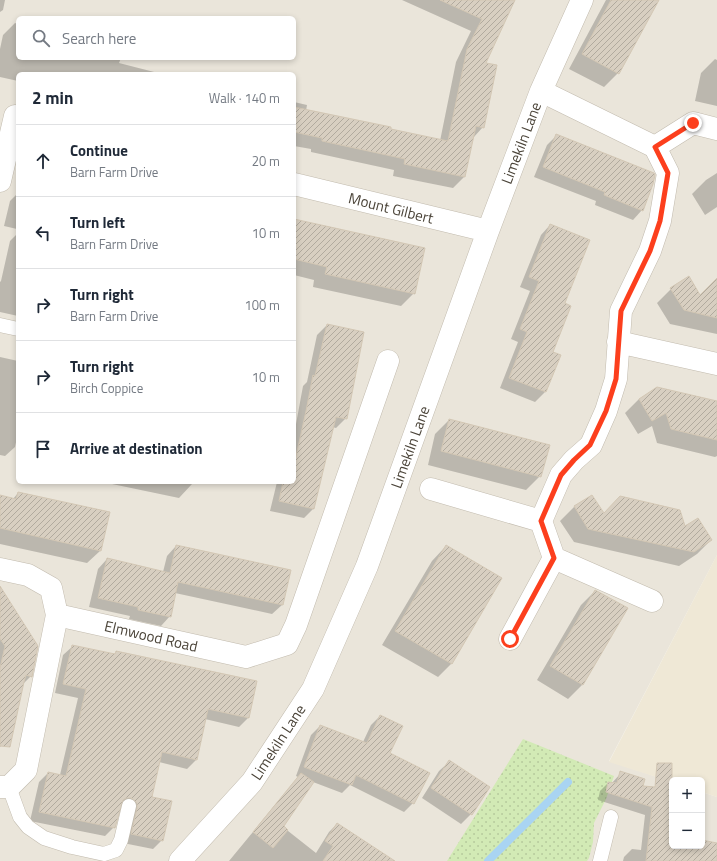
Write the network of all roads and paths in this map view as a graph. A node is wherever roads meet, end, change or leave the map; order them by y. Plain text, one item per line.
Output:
1 (582, 0) edge
2 (541, 91) junction
3 (11, 115) edge
4 (717, 129) edge
5 (655, 147) junction
6 (0, 181) edge
7 (296, 184) edge
8 (488, 231) junction
9 (0, 325) edge
10 (16, 329) edge
11 (618, 342) junction
12 (388, 361) dead end
13 (717, 364) edge
14 (431, 489) dead end
15 (541, 521) junction
16 (554, 558) junction
17 (0, 569) edge
18 (652, 601) dead end
19 (57, 615) junction
20 (510, 639) dead end
21 (4, 787) edge
22 (129, 806) dead end
23 (611, 816) dead end
24 (180, 861) edge
25 (600, 861) edge

1 - 2 street, Limekiln Lane
2 - 5 street
2 - 8 street, Limekiln Lane
3 - 6 street
4 - 5 street
5 - 11 street
7 - 8 street, Mount Gilbert
8 - 24 street, Limekiln Lane
9 - 10 lane
11 - 13 street
11 - 15 street
12 - 19 street, Elmwood Road
14 - 15 street
15 - 16 street
16 - 18 street
16 - 20 street
17 - 19 street
19 - 21 street
21 - 22 lane
23 - 25 lane

